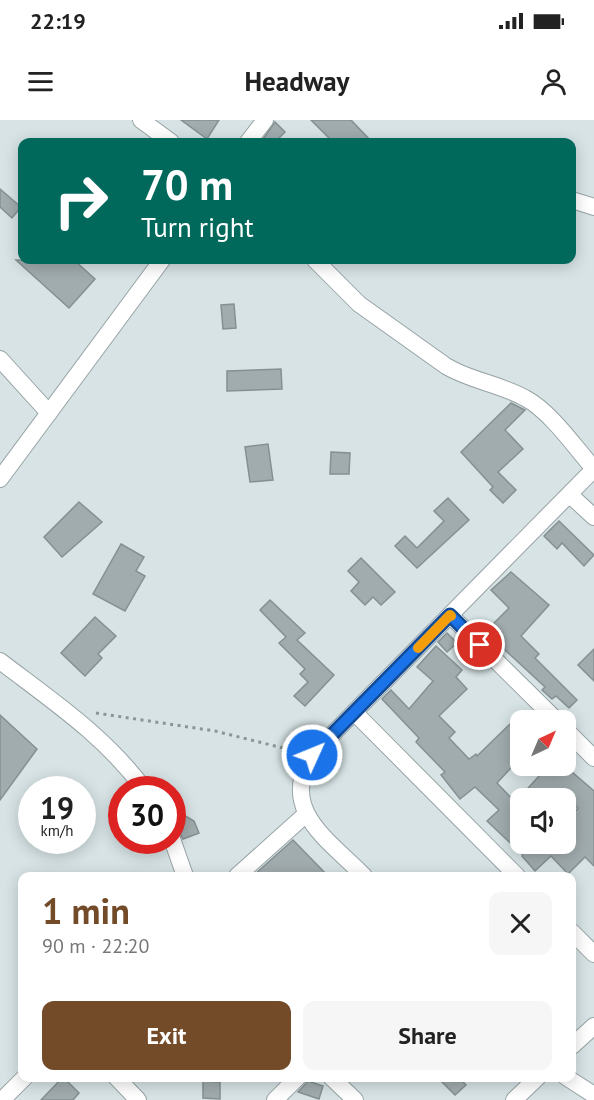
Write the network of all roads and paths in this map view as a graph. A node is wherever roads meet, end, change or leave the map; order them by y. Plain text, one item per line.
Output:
1 (141, 120) edge
2 (265, 120) edge
3 (166, 138) edge
4 (251, 138) edge
5 (576, 201) edge
6 (594, 207) edge
7 (159, 264) edge
8 (319, 264) edge
9 (0, 359) edge
10 (49, 413) junction
11 (594, 469) edge
12 (0, 479) edge
13 (570, 495) junction
14 (594, 518) edge
15 (450, 615) junction
16 (0, 661) edge
17 (67, 710) junction
18 (546, 710) edge
19 (355, 713) junction
20 (576, 740) edge
21 (312, 755) junction
22 (594, 758) edge
23 (133, 776) edge
24 (305, 815) junction
25 (177, 854) edge
26 (184, 872) edge
27 (241, 872) edge
28 (360, 872) edge
29 (513, 872) edge
30 (576, 935) edge
31 (592, 947) edge
32 (594, 1026) edge
33 (576, 1042) edge
34 (20, 1082) edge
35 (121, 1082) edge
36 (293, 1082) edge
37 (336, 1082) edge
38 (533, 1082) edge
39 (574, 1082) edge
40 (594, 1095) edge
41 (2, 1100) edge
42 (138, 1100) edge
43 (275, 1100) edge
44 (355, 1100) edge
45 (514, 1100) edge

1 - 3 street
2 - 4 street
5 - 6 street
7 - 10 street
8 - 11 street
9 - 10 street
10 - 12 street
11 - 13 street
13 - 14 street
13 - 15 street
15 - 18 street
15 - 19 street
16 - 17 street
17 - 21 path
17 - 23 street
19 - 21 street
19 - 29 street
20 - 22 street
21 - 24 street
24 - 27 street
24 - 28 street
25 - 26 street
30 - 31 street
32 - 33 street
34 - 41 street
35 - 42 street
36 - 43 street
37 - 44 street
38 - 45 street
39 - 40 street

